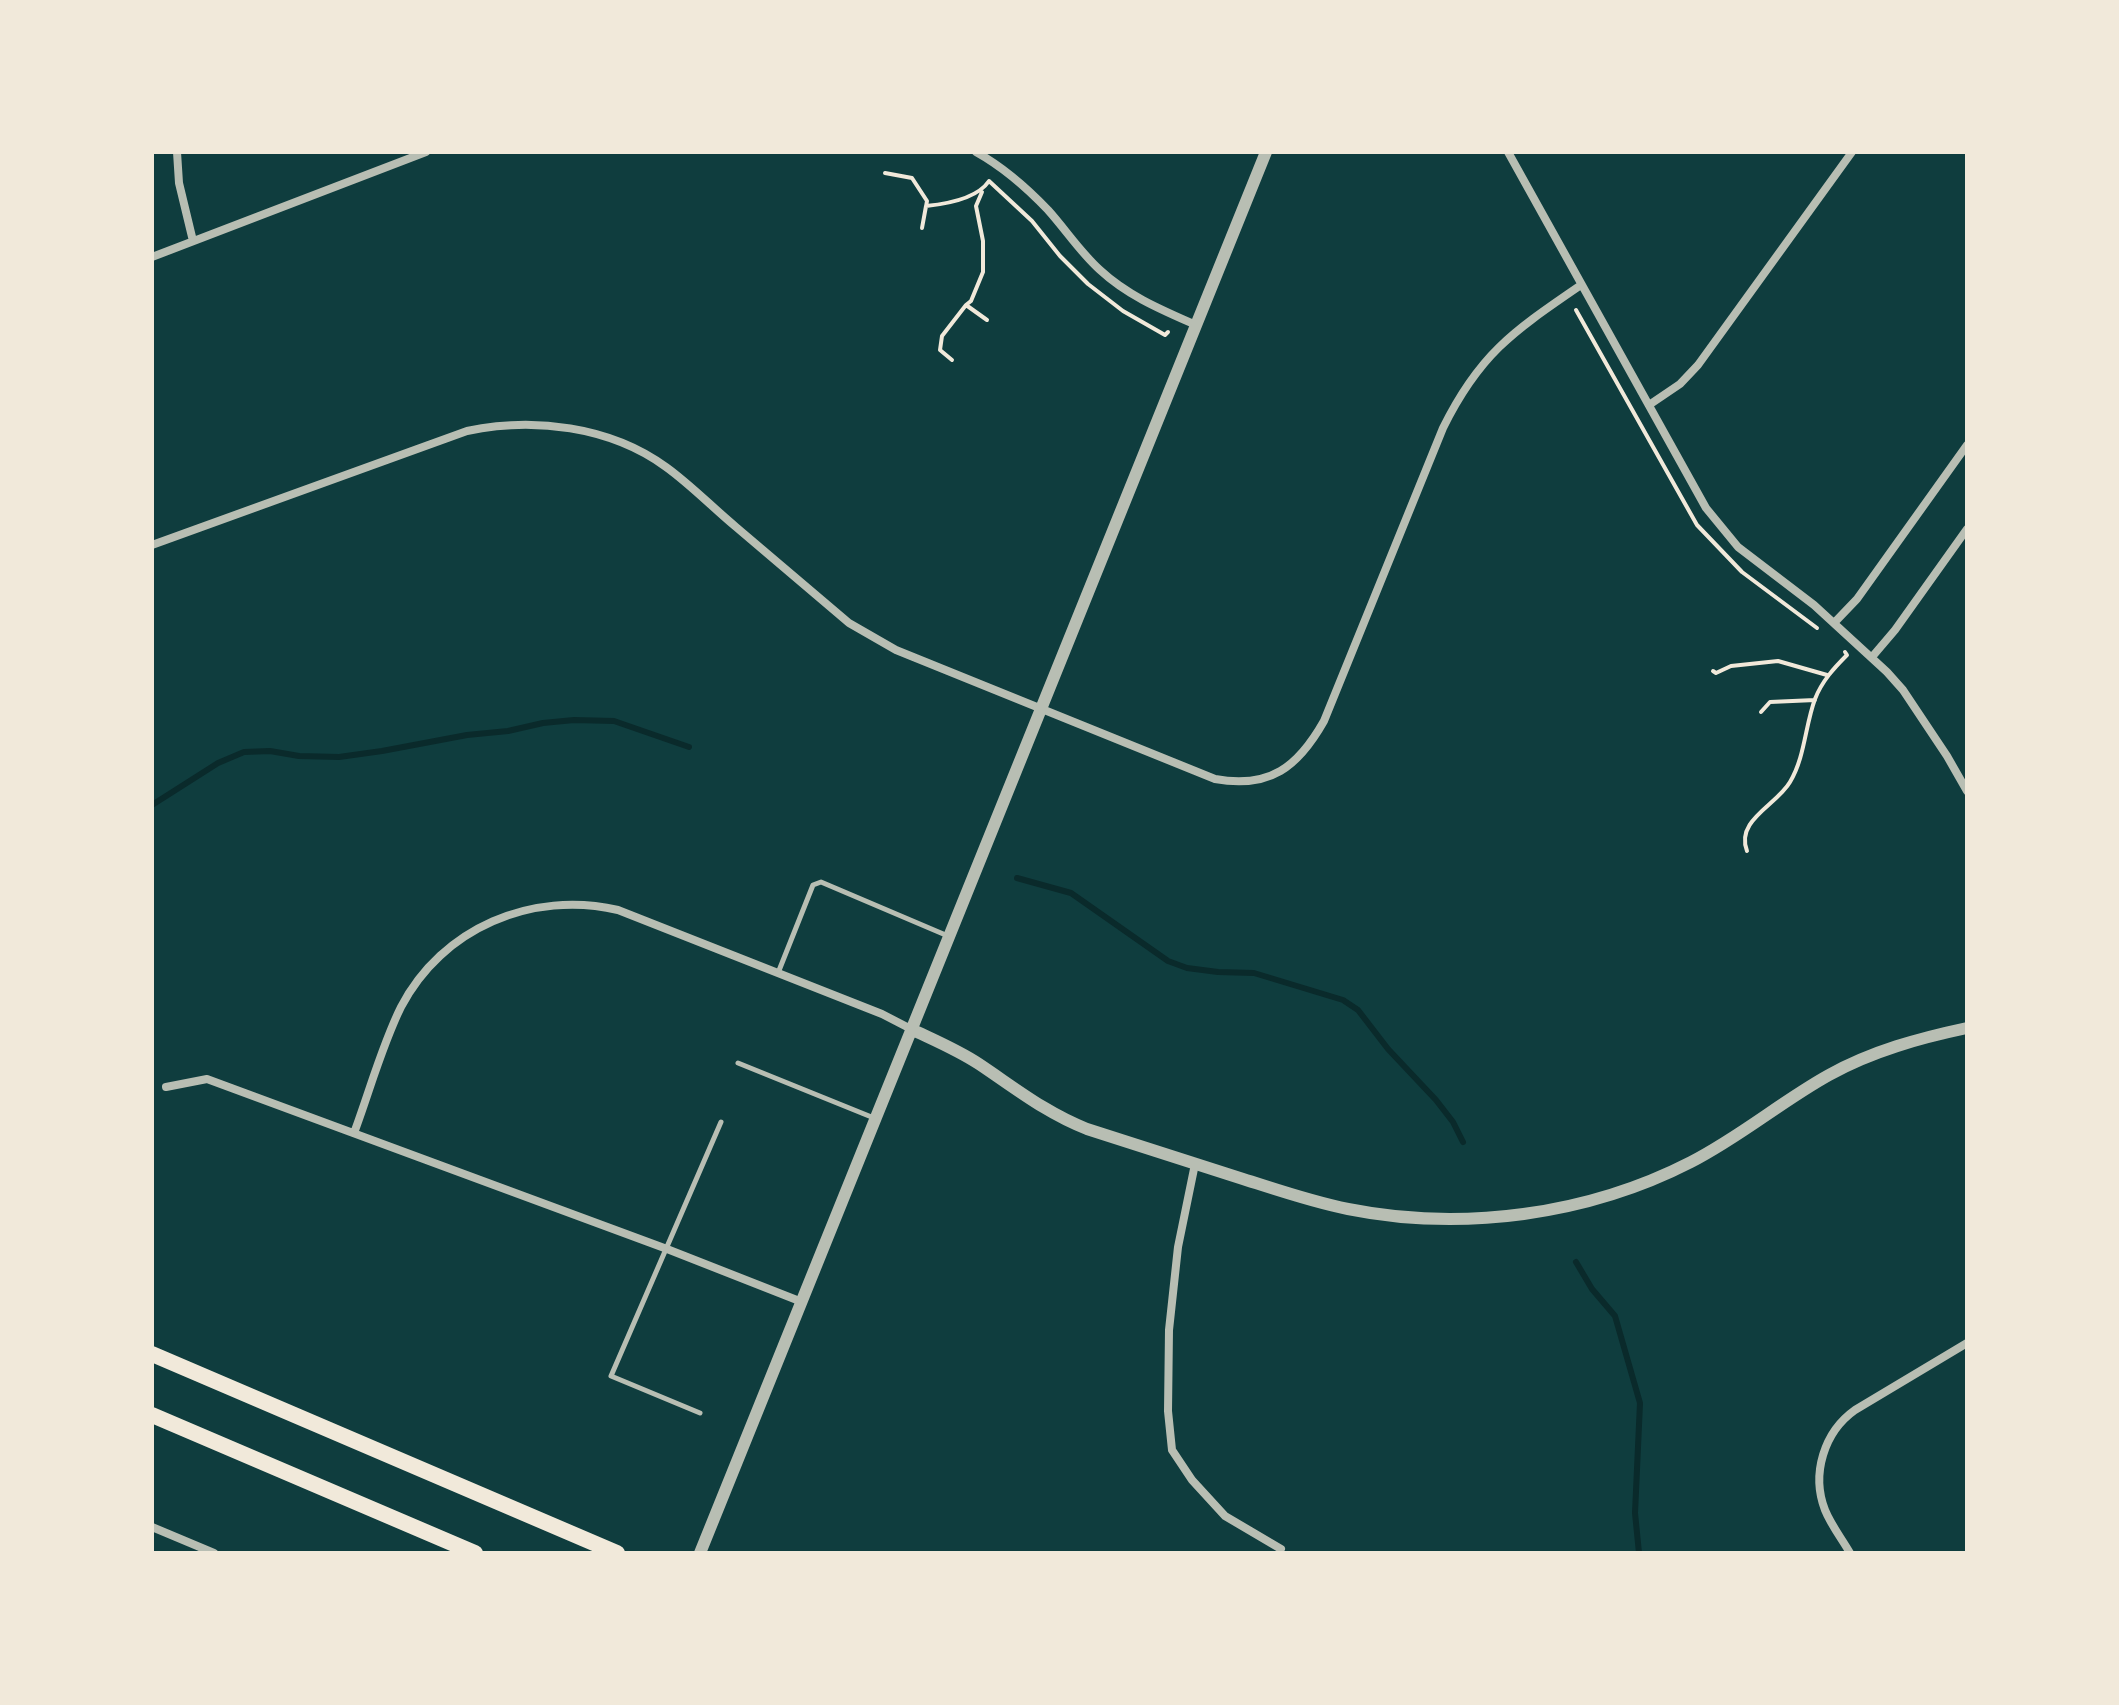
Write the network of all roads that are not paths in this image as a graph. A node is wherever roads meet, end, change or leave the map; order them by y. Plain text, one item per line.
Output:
1 (177, 152) edge
2 (426, 152) edge
3 (976, 152) edge
4 (1266, 152) edge
5 (1508, 152) edge
6 (1852, 152) edge
7 (193, 241) junction
8 (152, 257) edge
9 (1581, 285) junction
10 (1196, 325) junction
11 (1649, 405) junction
12 (1967, 445) edge
13 (1967, 529) edge
14 (152, 545) edge
15 (1834, 623) junction
16 (1872, 657) junction
17 (1040, 708) junction
18 (1967, 791) edge
19 (949, 936) junction
20 (778, 973) junction
21 (1967, 1028) edge
22 (911, 1029) junction
23 (738, 1063) dead end
24 (166, 1087) dead end
25 (875, 1119) junction
26 (721, 1122) dead end
27 (354, 1133) junction
28 (1195, 1164) junction
29 (667, 1249) junction
30 (802, 1302) junction
31 (1967, 1343) edge
32 (152, 1354) edge
33 (700, 1413) dead end
34 (152, 1415) edge
35 (152, 1527) edge
36 (1281, 1549) dead end
37 (214, 1553) edge
38 (475, 1553) edge
39 (617, 1553) edge
40 (700, 1553) edge
41 (1850, 1553) edge

1 - 7 street
2 - 7 street
3 - 10 street
4 - 10 street
5 - 9 street
6 - 11 street
7 - 8 street
9 - 11 street
9 - 17 street
10 - 17 street
11 - 15 street
12 - 15 street
13 - 16 street
14 - 17 street
15 - 16 street
16 - 18 street
17 - 19 street
19 - 20 lane
19 - 22 street
20 - 22 street
20 - 27 street
21 - 28 street
22 - 25 street
22 - 28 street
23 - 25 lane
24 - 27 street
25 - 30 street
26 - 29 lane
27 - 29 street
28 - 36 street
29 - 30 street
29 - 33 lane
30 - 40 street
31 - 41 street
32 - 39 main road
34 - 38 main road
35 - 37 street

